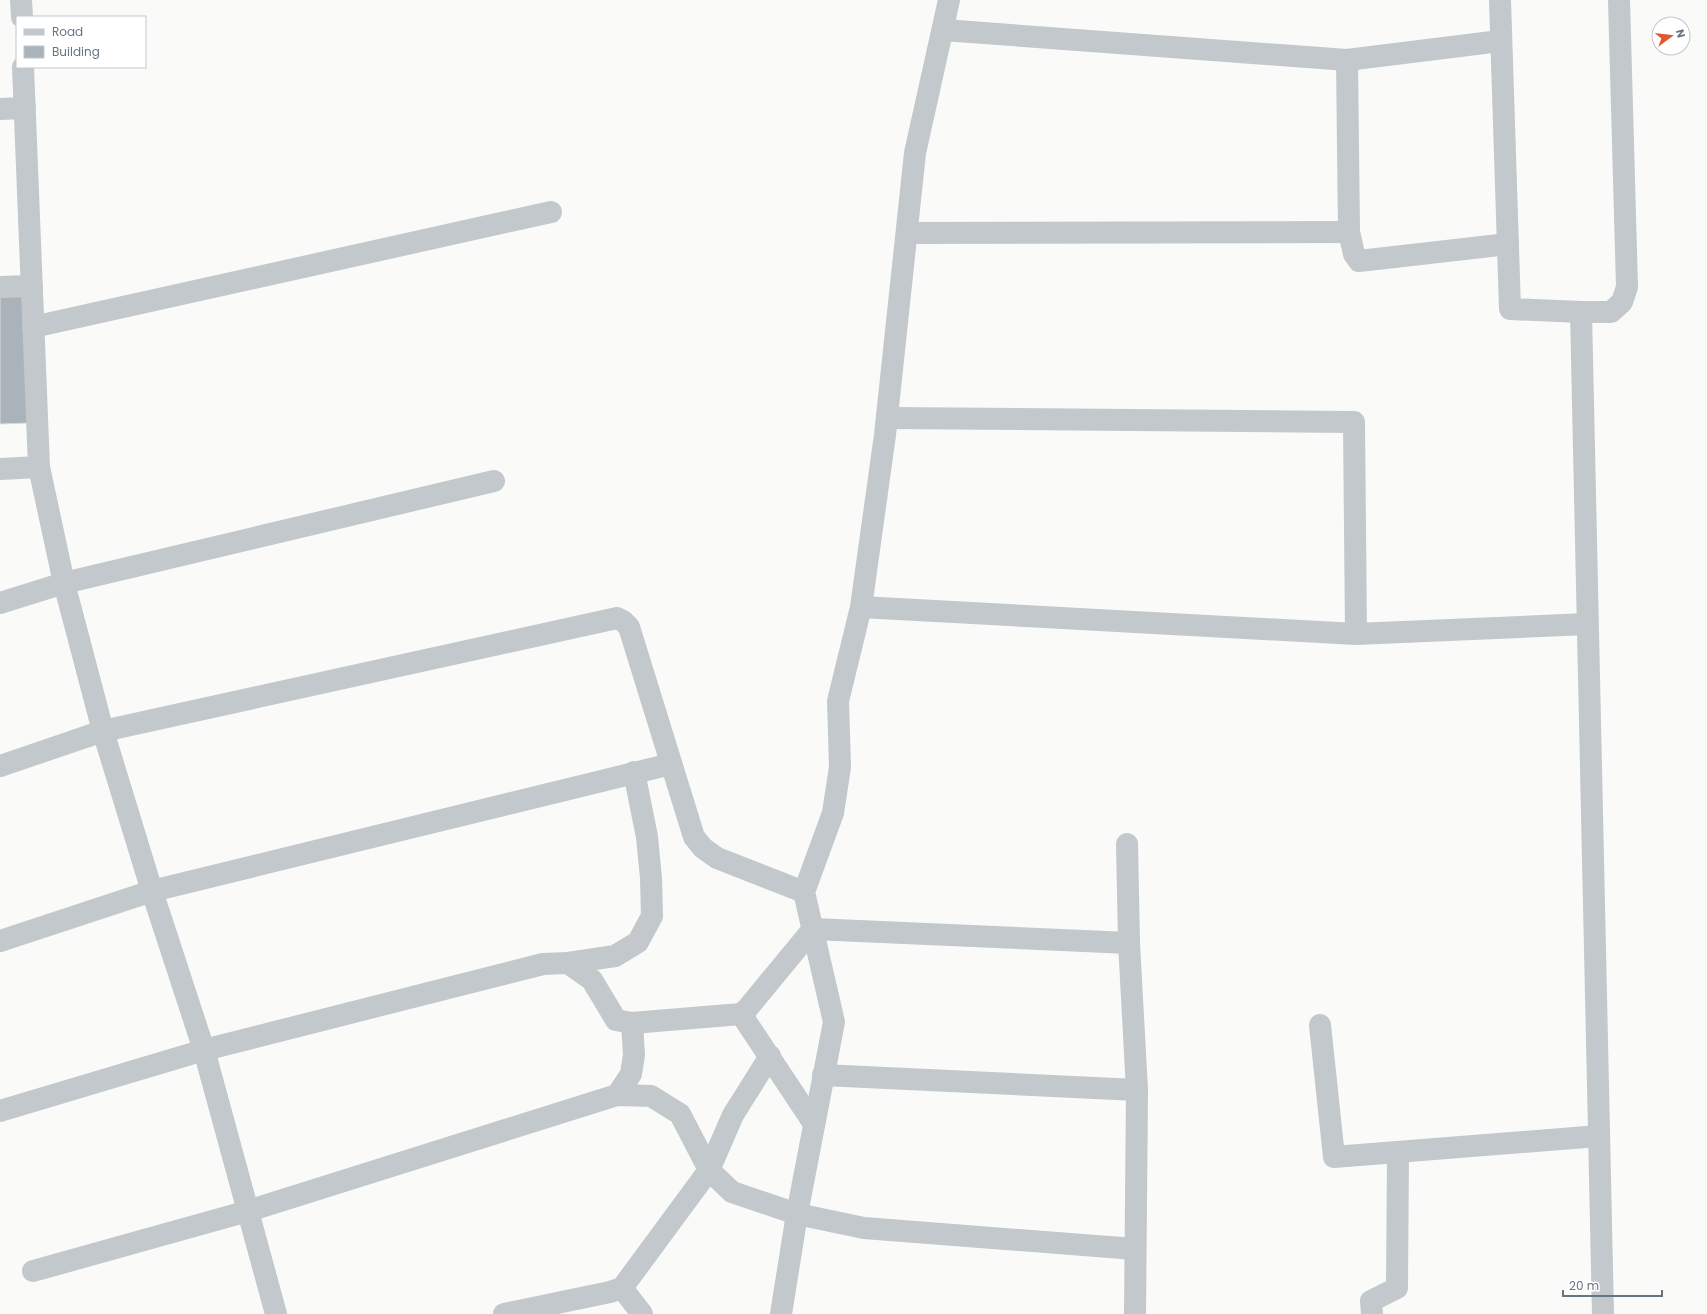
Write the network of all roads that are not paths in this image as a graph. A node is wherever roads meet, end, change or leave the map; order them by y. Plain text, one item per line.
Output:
1 (21, 0) edge
2 (949, 0) edge
3 (1500, 0) edge
4 (1619, 0) edge
5 (22, 16) edge
6 (943, 30) junction
7 (1500, 41) junction
8 (1347, 60) junction
9 (23, 68) edge
10 (25, 108) junction
11 (0, 109) edge
12 (551, 212) dead end
13 (1349, 232) junction
14 (907, 233) junction
15 (1508, 244) junction
16 (32, 286) junction
17 (0, 287) edge
18 (1581, 312) junction
19 (33, 327) junction
20 (888, 418) junction
21 (39, 467) junction
22 (0, 468) edge
23 (494, 481) dead end
24 (64, 582) junction
25 (0, 603) edge
26 (861, 607) junction
27 (1587, 624) junction
28 (1356, 634) junction
29 (103, 731) junction
30 (671, 764) junction
31 (0, 766) edge
32 (634, 772) junction
33 (1127, 844) dead end
34 (152, 892) junction
35 (804, 892) junction
36 (813, 929) junction
37 (0, 941) edge
38 (1129, 943) junction
39 (568, 963) junction
40 (741, 1014) junction
41 (632, 1023) junction
42 (1320, 1025) dead end
43 (204, 1050) junction
44 (770, 1056) junction
45 (823, 1075) junction
46 (1137, 1090) junction
47 (617, 1095) junction
48 (0, 1111) edge
49 (814, 1124) junction
50 (1599, 1136) junction
51 (1398, 1152) junction
52 (709, 1170) junction
53 (248, 1211) junction
54 (797, 1214) junction
55 (1135, 1249) junction
56 (33, 1271) dead end
57 (622, 1288) junction
58 (276, 1314) edge
59 (504, 1314) edge
60 (642, 1314) edge
61 (781, 1314) edge
62 (1134, 1314) edge
63 (1372, 1314) edge
64 (1603, 1314) edge

1 - 5 street
2 - 6 street
3 - 7 street
4 - 18 street
6 - 8 street
6 - 14 street
7 - 8 street
7 - 15 street
8 - 13 street
9 - 10 street
10 - 11 street
10 - 16 street
12 - 19 street
13 - 14 street
13 - 15 street
14 - 20 street
15 - 18 street
16 - 17 street
16 - 19 street
18 - 27 street
19 - 21 street
20 - 26 street
20 - 28 street
21 - 22 street
21 - 24 street
23 - 24 street
24 - 25 street
24 - 29 street
26 - 28 street
26 - 35 street
27 - 28 street
27 - 50 street
29 - 30 street
29 - 31 street
29 - 34 street
30 - 32 street
30 - 35 street
32 - 34 street
32 - 39 street
33 - 38 street
34 - 37 street
34 - 43 street
35 - 36 street
36 - 38 street
36 - 40 street
36 - 45 street
38 - 46 street
39 - 41 street
39 - 43 street
40 - 41 street
40 - 44 street
41 - 47 street
42 - 51 street
43 - 48 street
43 - 53 street
44 - 49 street
44 - 52 street
45 - 46 street
45 - 49 street
46 - 55 street
47 - 52 street
47 - 53 street
49 - 54 street
50 - 51 street
50 - 64 street
51 - 63 street
52 - 54 street
52 - 57 street
53 - 56 street
53 - 58 street
54 - 55 street
54 - 61 street
55 - 62 street
57 - 59 street
57 - 60 street

